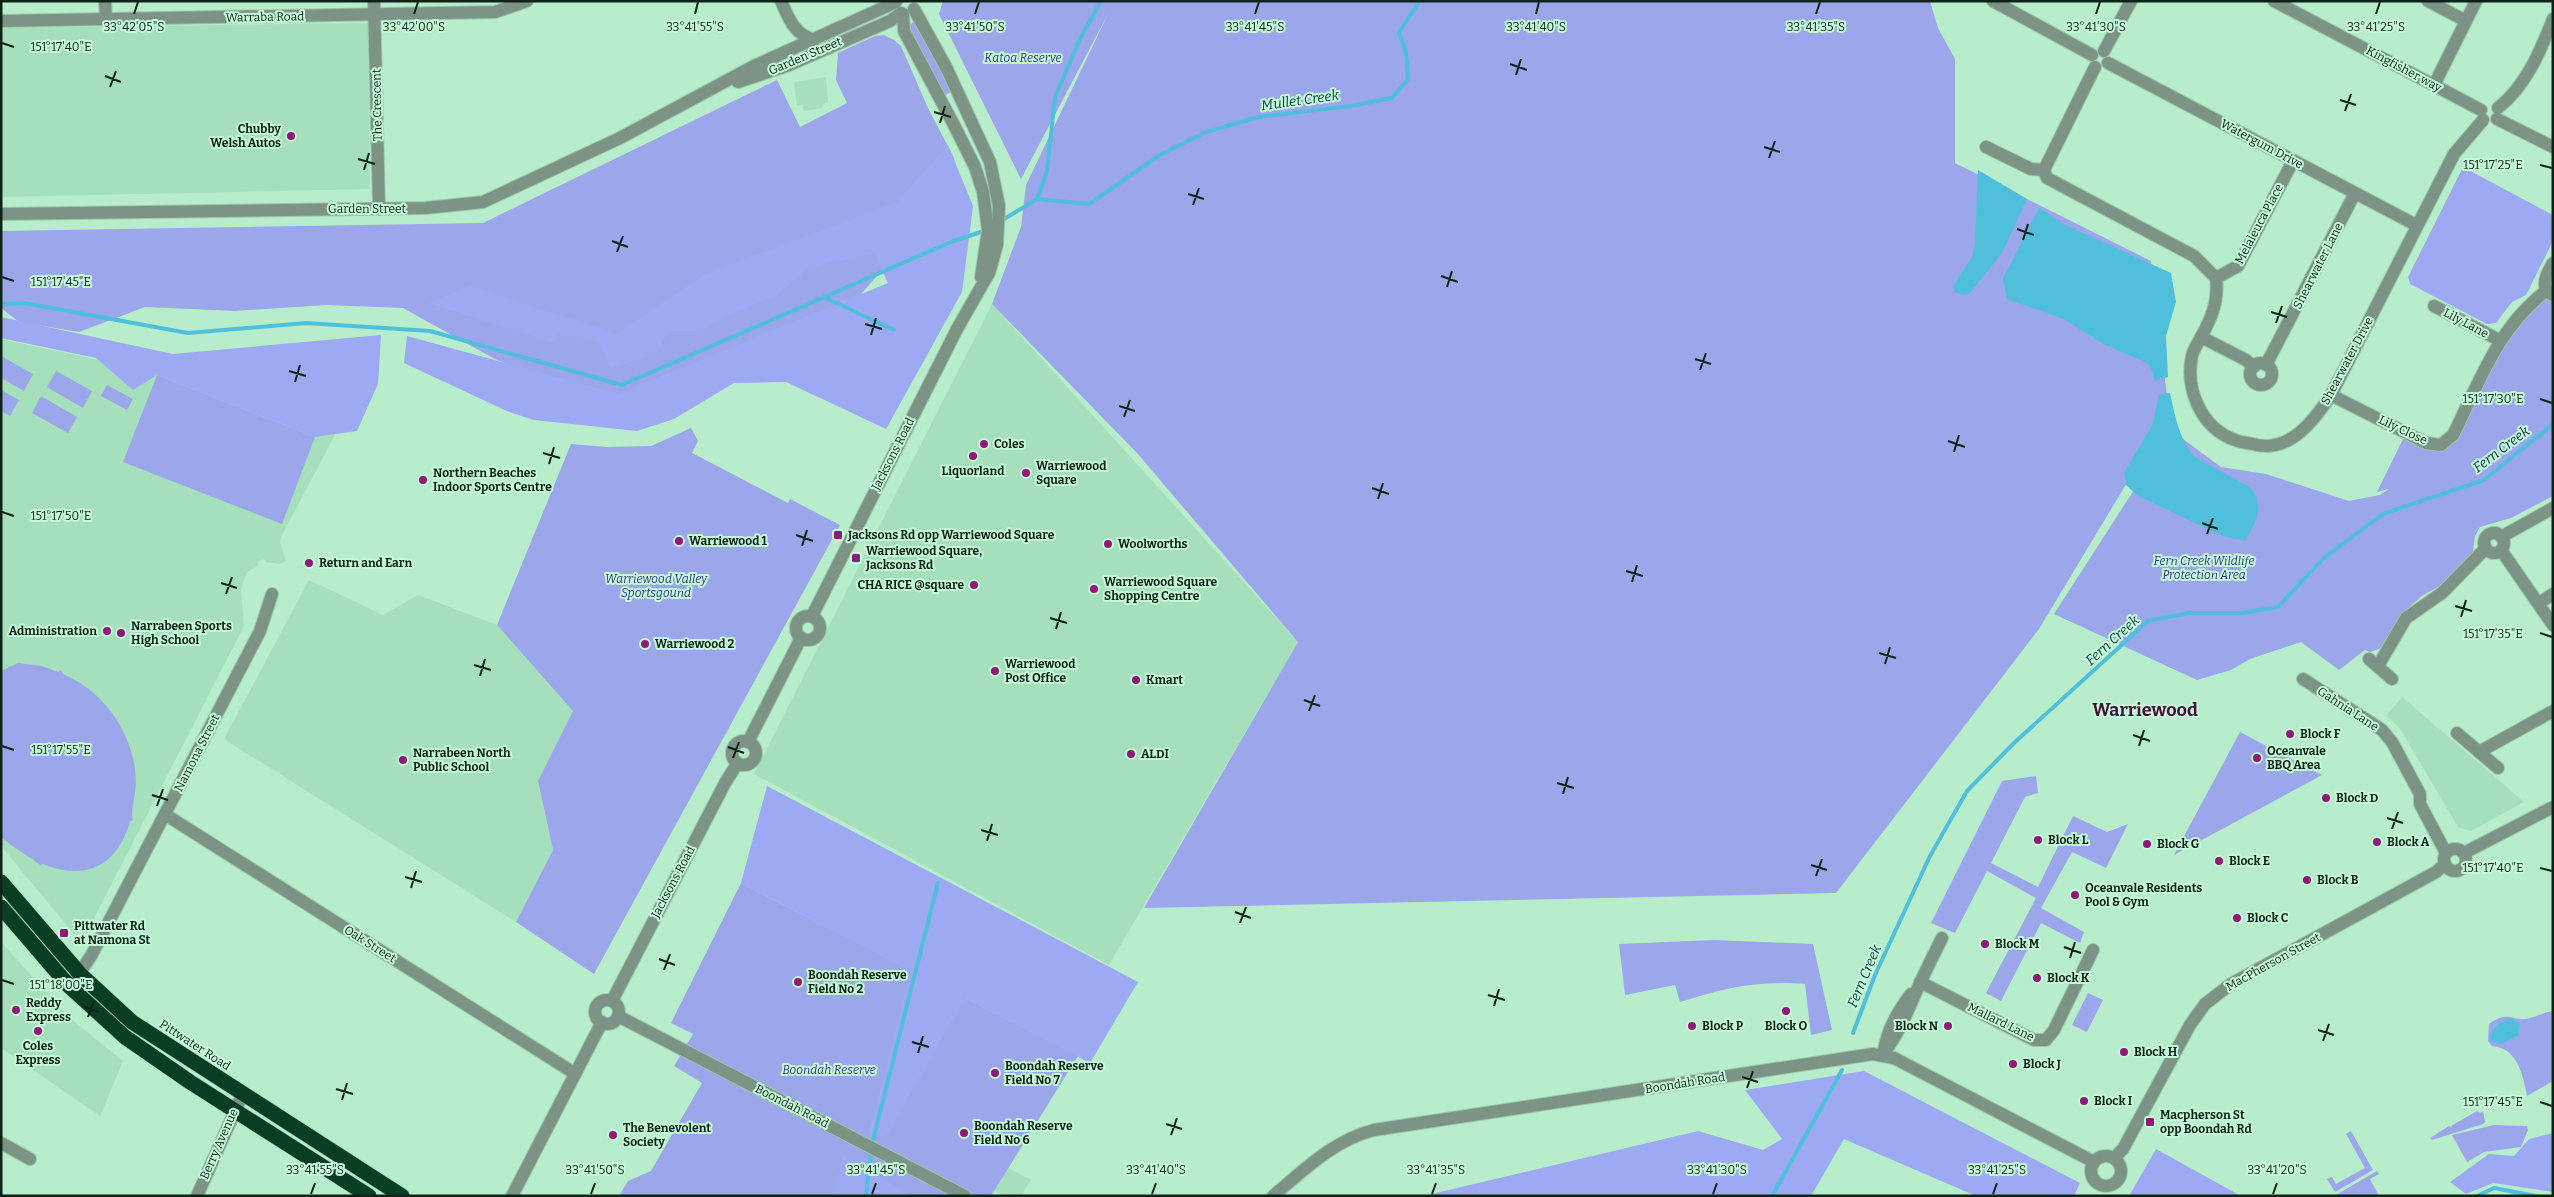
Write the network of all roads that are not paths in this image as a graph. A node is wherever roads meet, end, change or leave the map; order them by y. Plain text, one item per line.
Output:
1 (105, 1) edge
2 (374, 1) edge
3 (527, 1) edge
4 (781, 1) edge
5 (1993, 1) edge
6 (2131, 1) edge
7 (2274, 1) edge
8 (2428, 1) edge
9 (2476, 1) edge
10 (908, 6) edge
11 (375, 16) junction
12 (106, 18) junction
13 (2553, 19) edge
14 (1, 21) edge
15 (890, 21) junction
16 (2466, 21) junction
17 (794, 28) junction
18 (904, 31) junction
19 (814, 40) junction
20 (788, 52) junction
21 (2100, 59) junction
22 (2434, 85) junction
23 (708, 93) junction
24 (2497, 114) junction
25 (2482, 115) junction
26 (1986, 147) dead end
27 (2553, 147) edge
28 (2293, 161) junction
29 (2044, 170) junction
30 (2355, 193) junction
31 (379, 208) junction
32 (1, 214) edge
33 (2416, 225) junction
34 (992, 246) junction
35 (2553, 263) edge
36 (2216, 278) junction
37 (2549, 293) edge
38 (2434, 306) dead end
39 (2201, 337) junction
40 (2499, 340) junction
41 (2266, 364) junction
42 (2254, 367) junction
43 (2331, 395) junction
44 (2553, 508) edge
45 (2501, 536) junction
46 (2486, 548) junction
47 (2501, 550) junction
48 (272, 594) dead end
49 (2553, 594) edge
50 (2539, 603) junction
51 (812, 616) junction
52 (2553, 625) edge
53 (801, 638) junction
54 (2303, 679) dead end
55 (2392, 679) dead end
56 (2553, 710) edge
57 (2457, 733) dead end
58 (748, 742) junction
59 (2479, 752) junction
60 (737, 764) junction
61 (2498, 768) dead end
62 (2553, 807) edge
63 (166, 815) junction
64 (2452, 855) junction
65 (1, 882) edge
66 (1, 907) edge
67 (1942, 938) dead end
68 (2093, 950) dead end
69 (80, 974) junction
70 (1920, 982) junction
71 (69, 986) junction
72 (612, 1001) junction
73 (618, 1016) junction
74 (602, 1022) junction
75 (1884, 1054) junction
76 (574, 1073) junction
77 (243, 1093) junction
78 (234, 1110) junction
79 (1, 1143) edge
80 (2114, 1158) junction
81 (30, 1159) dead end
82 (2094, 1162) junction
83 (2098, 1190) edge
84 (196, 1196) edge
85 (369, 1196) edge
86 (402, 1196) edge
87 (512, 1196) edge
88 (965, 1196) edge
89 (1273, 1196) edge

1 - 12 street
2 - 11 street, The Crescent
3 - 11 street, Warraba Road
4 - 17 street
5 - 21 street, Watergum Drive
6 - 21 street
7 - 22 street, Kingfisher way
8 - 16 street
9 - 16 street
10 - 15 street, Garden Street
10 - 18 street, Jacksons Road
10 - 19 street, Garden Street
10 - 34 street, Jacksons Road
11 - 12 street, Warraba Road
11 - 31 street, The Crescent
12 - 14 street, Warraba Road
13 - 24 street
15 - 18 street
15 - 23 street, Garden Street
16 - 22 street
17 - 19 street
17 - 20 street
18 - 34 street, Jacksons Road
19 - 20 street, Garden Street
20 - 23 street, Garden Street
21 - 28 street, Watergum Drive
21 - 29 street
22 - 25 street, Kingfisher way
23 - 31 street, Garden Street
24 - 25 street
24 - 27 street
25 - 33 street, Shearwater Drive
26 - 29 street
28 - 30 street, Watergum Drive
28 - 36 street, Melaleuca Place
29 - 36 street
30 - 33 street, Watergum Drive
30 - 41 street, Shearwater Lane
31 - 32 street, Garden Street
33 - 43 street, Shearwater Drive
34 - 51 street, Jacksons Road
35 - 37 street
36 - 39 street, Shearwater Drive
37 - 40 street, Lily Close
38 - 40 street, Lily Lane
39 - 42 street
39 - 43 street, Shearwater Drive
40 - 43 street, Lily Close
41 - 42 street
41 - 42 street, Shearwater Lane
44 - 45 street
45 - 46 street
45 - 47 street
46 - 47 street
46 - 55 street
47 - 50 street
48 - 63 street, Namona Street
49 - 50 street
50 - 52 street
51 - 53 street
51 - 53 street
53 - 58 street
54 - 64 street, Gahnia Lane
56 - 59 street
57 - 59 street
58 - 60 street
58 - 60 street
59 - 61 street
60 - 72 street, Jacksons Road
62 - 64 street, MacPherson Street
63 - 69 street, Namona Street
63 - 76 street, Oak Street
64 - 80 street, MacPherson Street
65 - 69 highway, Pittwater Road
66 - 71 highway
67 - 70 street
68 - 70 street, Mallard Lane
69 - 71 street, Namona Street
69 - 77 highway, Pittwater Road
70 - 75 street
71 - 78 highway
72 - 73 street
72 - 74 street
73 - 74 street
73 - 88 street, Boondah Road
74 - 76 street
75 - 82 street
75 - 89 street, Boondah Road
76 - 87 street
77 - 78 street, Berry Avenue
77 - 86 highway, Pittwater Road
78 - 84 street, Berry Avenue
78 - 85 highway
79 - 81 street
80 - 82 street
80 - 83 street
82 - 83 street

